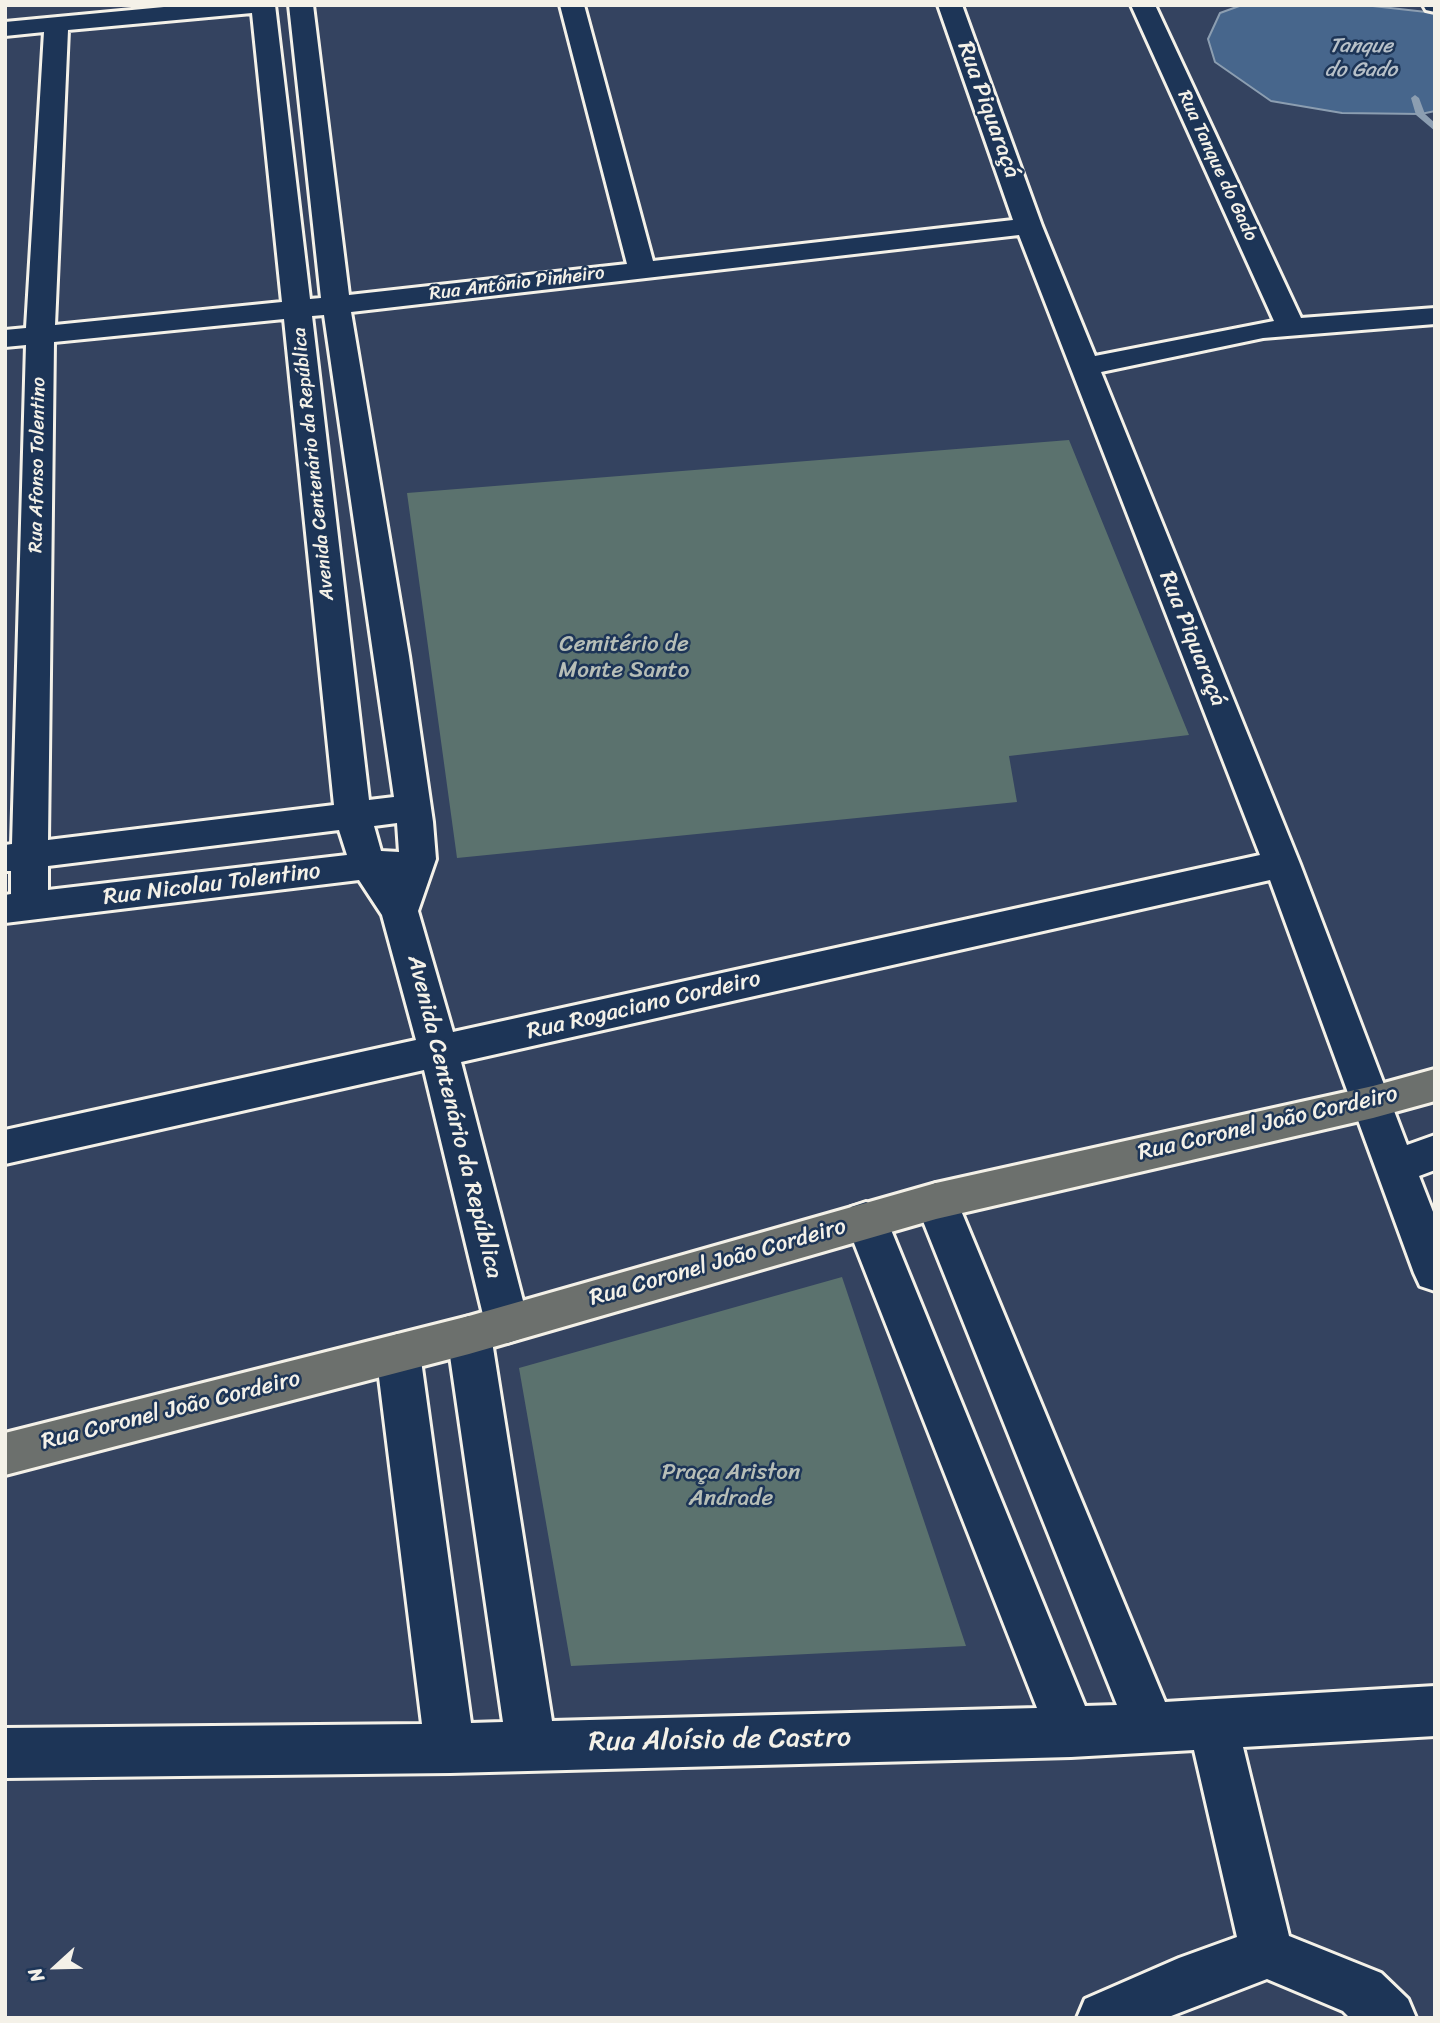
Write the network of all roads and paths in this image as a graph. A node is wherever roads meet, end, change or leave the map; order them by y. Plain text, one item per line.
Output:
1 (263, 5) edge
2 (301, 5) edge
3 (572, 5) edge
4 (950, 5) edge
5 (1143, 5) edge
6 (56, 25) junction
7 (5, 29) edge
8 (312, 96) junction
9 (274, 99) junction
10 (321, 172) junction
11 (282, 176) junction
12 (1029, 226) junction
13 (642, 270) junction
14 (336, 305) junction
15 (297, 309) junction
16 (1435, 316) edge
17 (1291, 327) junction
18 (40, 335) junction
19 (5, 339) edge
20 (1083, 367) junction
21 (412, 808) junction
22 (353, 816) junction
23 (18, 856) edge
24 (418, 859) junction
25 (1282, 864) junction
26 (368, 866) junction
27 (17, 908) edge
28 (400, 911) junction
29 (439, 1052) junction
30 (1435, 1085) edge
31 (1373, 1101) junction
32 (5, 1147) edge
33 (1435, 1152) edge
34 (1397, 1167) junction
35 (936, 1201) junction
36 (866, 1220) junction
37 (1435, 1273) edge
38 (488, 1329) junction
39 (398, 1353) junction
40 (5, 1454) edge
41 (1435, 1711) edge
42 (1213, 1724) junction
43 (1151, 1728) junction
44 (1071, 1732) junction
45 (531, 1745) junction
46 (450, 1748) junction
47 (5, 1753) edge
48 (1267, 1953) junction
49 (1104, 2018) edge
50 (1389, 2018) edge

1 - 6 street
1 - 9 street, Avenida Centenário da República
2 - 8 street, Avenida Centenário da República
3 - 13 street
4 - 12 street, Rua Piquaraçá
5 - 17 street, Rua Tanque do Gado
6 - 7 street
6 - 18 street, Rua Afonso Tolentino
8 - 9 street
8 - 10 street, Avenida Centenário da República
9 - 11 street, Avenida Centenário da República
10 - 11 street
10 - 14 street, Avenida Centenário da República
11 - 15 street, Avenida Centenário da República
12 - 13 street, Rua Antônio Pinheiro
12 - 20 street, Rua Piquaraçá
13 - 14 street, Rua Antônio Pinheiro
14 - 15 street, Rua Antônio Pinheiro
14 - 21 street, Avenida Centenário da República
15 - 18 street, Rua Antônio Pinheiro
15 - 22 street, Avenida Centenário da República
16 - 17 street
17 - 20 street
18 - 19 street, Rua Antônio Pinheiro
18 - 23 street, Rua Afonso Tolentino
20 - 25 street, Rua Piquaraçá
21 - 22 street
21 - 24 street, Avenida Centenário da República
22 - 23 street
22 - 26 street, Avenida Centenário da República
23 - 27 street, Rua Afonso Tolentino
24 - 26 street, Rua Nicolau Tolentino
24 - 28 street, Avenida Centenário da República
25 - 29 street, Rua Rogaciano Cordeiro
25 - 31 street, Rua Piquaraçá
26 - 27 street, Rua Nicolau Tolentino
26 - 28 street, Avenida Centenário da República
28 - 29 street, Avenida Centenário da República
29 - 32 street, Rua Rogaciano Cordeiro
29 - 38 street, Avenida Centenário da República
30 - 31 main road, Rua Coronel João Cordeiro
31 - 34 street, Rua Piquaraçá
31 - 35 main road, Rua Coronel João Cordeiro
33 - 34 street
34 - 37 street, Rua Piquaraçá
35 - 36 main road, Rua Coronel João Cordeiro
35 - 43 street
36 - 38 main road, Rua Coronel João Cordeiro
36 - 44 street
38 - 39 main road, Rua Coronel João Cordeiro
38 - 45 street
39 - 40 main road, Rua Coronel João Cordeiro
39 - 46 street
41 - 42 street, Rua Aloísio de Castro
42 - 43 street, Rua Aloísio de Castro
42 - 48 street
43 - 44 street, Rua Aloísio de Castro
44 - 45 street, Rua Aloísio de Castro
45 - 46 street, Rua Aloísio de Castro
46 - 47 street, Rua Aloísio de Castro
48 - 49 street
48 - 50 street

